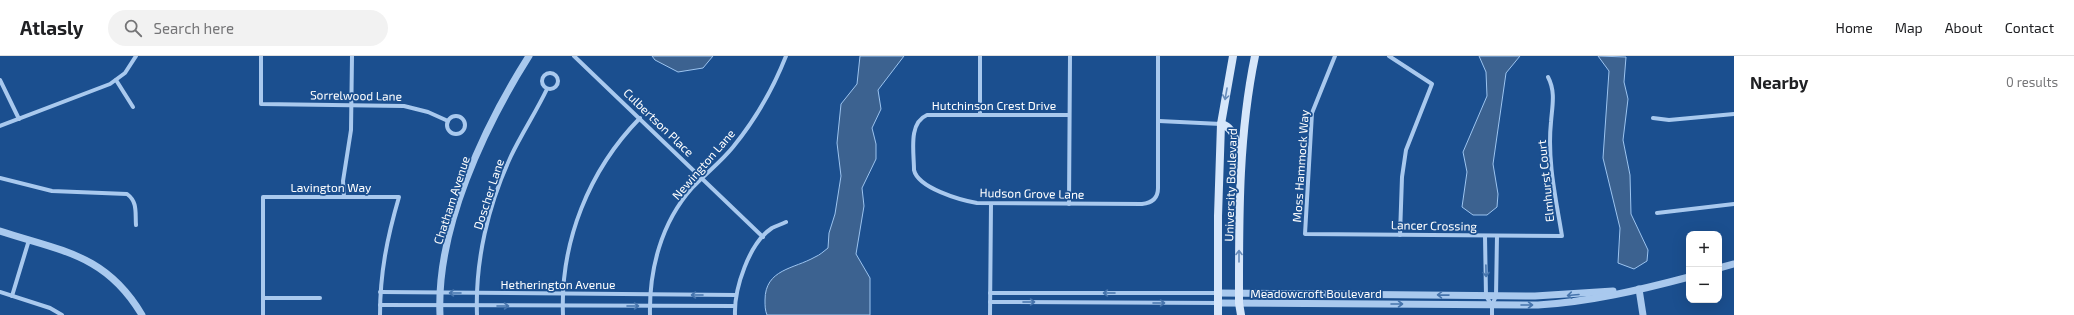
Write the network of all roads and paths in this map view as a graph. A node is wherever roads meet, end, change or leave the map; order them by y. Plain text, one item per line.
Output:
1 (136, 56) edge
2 (261, 56) edge
3 (352, 56) edge
4 (529, 56) edge
5 (574, 56) edge
6 (786, 56) edge
7 (980, 56) edge
8 (1070, 56) edge
9 (1158, 56) edge
10 (1233, 56) edge
11 (1255, 56) edge
12 (1335, 56) edge
13 (1388, 56) edge
14 (1548, 77) dead end
15 (0, 80) edge
16 (116, 80) junction
17 (547, 89) junction
18 (352, 105) junction
19 (132, 107) dead end
20 (1734, 114) edge
21 (980, 115) junction
22 (1069, 115) junction
23 (640, 118) junction
24 (1653, 118) dead end
25 (19, 119) junction
26 (1158, 120) junction
27 (448, 121) junction
28 (1221, 124) junction
29 (0, 126) edge
30 (1241, 152) junction
31 (0, 178) edge
32 (702, 178) junction
33 (918, 178) joint
34 (344, 197) junction
35 (991, 204) junction
36 (1069, 204) junction
37 (1734, 204) edge
38 (1657, 213) dead end
39 (786, 222) dead end
40 (136, 225) dead end
41 (0, 231) edge
42 (1305, 234) joint
43 (1400, 235) junction
44 (1486, 236) junction
45 (1497, 236) junction
46 (1562, 236) joint
47 (763, 237) junction
48 (29, 240) junction
49 (1734, 264) edge
50 (1722, 267) edge
51 (1686, 278) edge
52 (1639, 288) junction
53 (0, 292) edge
54 (380, 292) junction
55 (440, 293) junction
56 (476, 293) junction
57 (990, 293) junction
58 (1218, 293) junction
59 (1239, 293) junction
60 (562, 294) junction
61 (650, 295) junction
62 (736, 295) junction
63 (12, 296) junction
64 (1486, 296) junction
65 (1496, 296) junction
66 (263, 298) junction
67 (320, 298) dead end
68 (990, 302) junction
69 (1218, 303) junction
70 (1239, 303) junction
71 (380, 305) junction
72 (1492, 305) junction
73 (439, 306) junction
74 (476, 306) junction
75 (562, 306) junction
76 (649, 306) junction
77 (735, 306) junction
78 (62, 315) edge
79 (142, 315) edge
80 (263, 315) edge
81 (380, 315) edge
82 (440, 315) edge
83 (477, 315) edge
84 (563, 315) edge
85 (650, 315) edge
86 (735, 315) edge
87 (990, 315) edge
88 (1218, 315) edge
89 (1241, 315) edge
90 (1492, 315) edge
91 (1643, 315) edge

1 - 16 street
2 - 18 street, Sorrelwood Lane
3 - 18 street
4 - 55 street, Chatham Avenue
5 - 23 street, Culbertson Place
6 - 32 street, Newington Lane
7 - 21 street
8 - 22 street
9 - 26 street
10 -> 28 main road, University Boulevard
11 - 30 main road, University Boulevard
12 - 42 street, Moss Hammock Way
13 - 43 street
14 - 46 street, Elmhurst Court
15 - 25 street
16 - 19 street
16 - 25 street
17 - 17 street, Doscher Lane
17 - 56 street, Doscher Lane
18 - 27 street, Sorrelwood Lane
18 - 34 street
20 - 24 street
21 - 22 street, Hutchinson Crest Drive
21 - 33 street, Hutchinson Crest Drive
22 - 36 street
23 - 32 street, Culbertson Place
23 - 60 street
25 - 29 street
26 - 28 street
26 - 36 street, Hudson Grove Lane
27 - 27 street, Sorrelwood Lane
28 - 30 main road
28 - 58 main road, University Boulevard
59 -> 30 main road, University Boulevard
31 - 40 street
32 - 47 street, Culbertson Place
32 - 61 street, Newington Lane
33 - 35 street, Hudson Grove Lane
34 - 54 street, Lavington Way
34 - 66 street, Lavington Way
35 - 36 street, Hudson Grove Lane
35 - 57 street
37 - 38 street
39 - 47 street
41 - 48 street
42 - 43 street, Lancer Crossing
43 - 44 street, Lancer Crossing
44 - 45 street, Lancer Crossing
44 -> 64 street
45 - 46 street, Lancer Crossing
45 - 65 street
47 - 62 street
48 - 63 street
48 - 79 street
49 - 50 street
51 - 52 street, Meadowcroft Boulevard
52 -> 65 street, Meadowcroft Boulevard
72 -> 52 street, Meadowcroft Boulevard
52 - 91 street
53 - 63 street
54 - 55 street, Hetherington Avenue
54 - 71 street
56 -> 55 street, Hetherington Avenue
55 - 73 street, Chatham Avenue
56 - 60 street, Hetherington Avenue
56 - 74 street, Doscher Lane
58 -> 57 street, Meadowcroft Boulevard
57 - 68 street
58 - 59 street, Meadowcroft Boulevard
58 - 69 main road, University Boulevard
64 -> 59 street, Meadowcroft Boulevard
59 - 70 main road, University Boulevard
60 - 61 street, Hetherington Avenue
60 - 75 street
62 -> 61 street, Hetherington Avenue
61 - 76 street, Newington Lane
62 - 77 street
63 - 78 street
64 - 65 street, Meadowcroft Boulevard
64 - 72 street
65 - 72 street
66 - 67 street
66 - 80 street
68 -> 69 street, Meadowcroft Boulevard
68 - 87 street
69 - 70 street, Meadowcroft Boulevard
69 - 88 main road, University Boulevard
70 -> 72 street, Meadowcroft Boulevard
70 - 89 main road, University Boulevard
71 - 73 street, Hetherington Avenue
71 - 81 street
72 - 90 street
73 - 74 street, Hetherington Avenue
73 - 82 street, Chatham Avenue
74 -> 75 street, Hetherington Avenue
74 - 83 street, Doscher Lane
75 -> 76 street, Hetherington Avenue
75 - 84 street
76 - 77 street, Hetherington Avenue
76 - 85 street, Newington Lane
77 - 86 street

